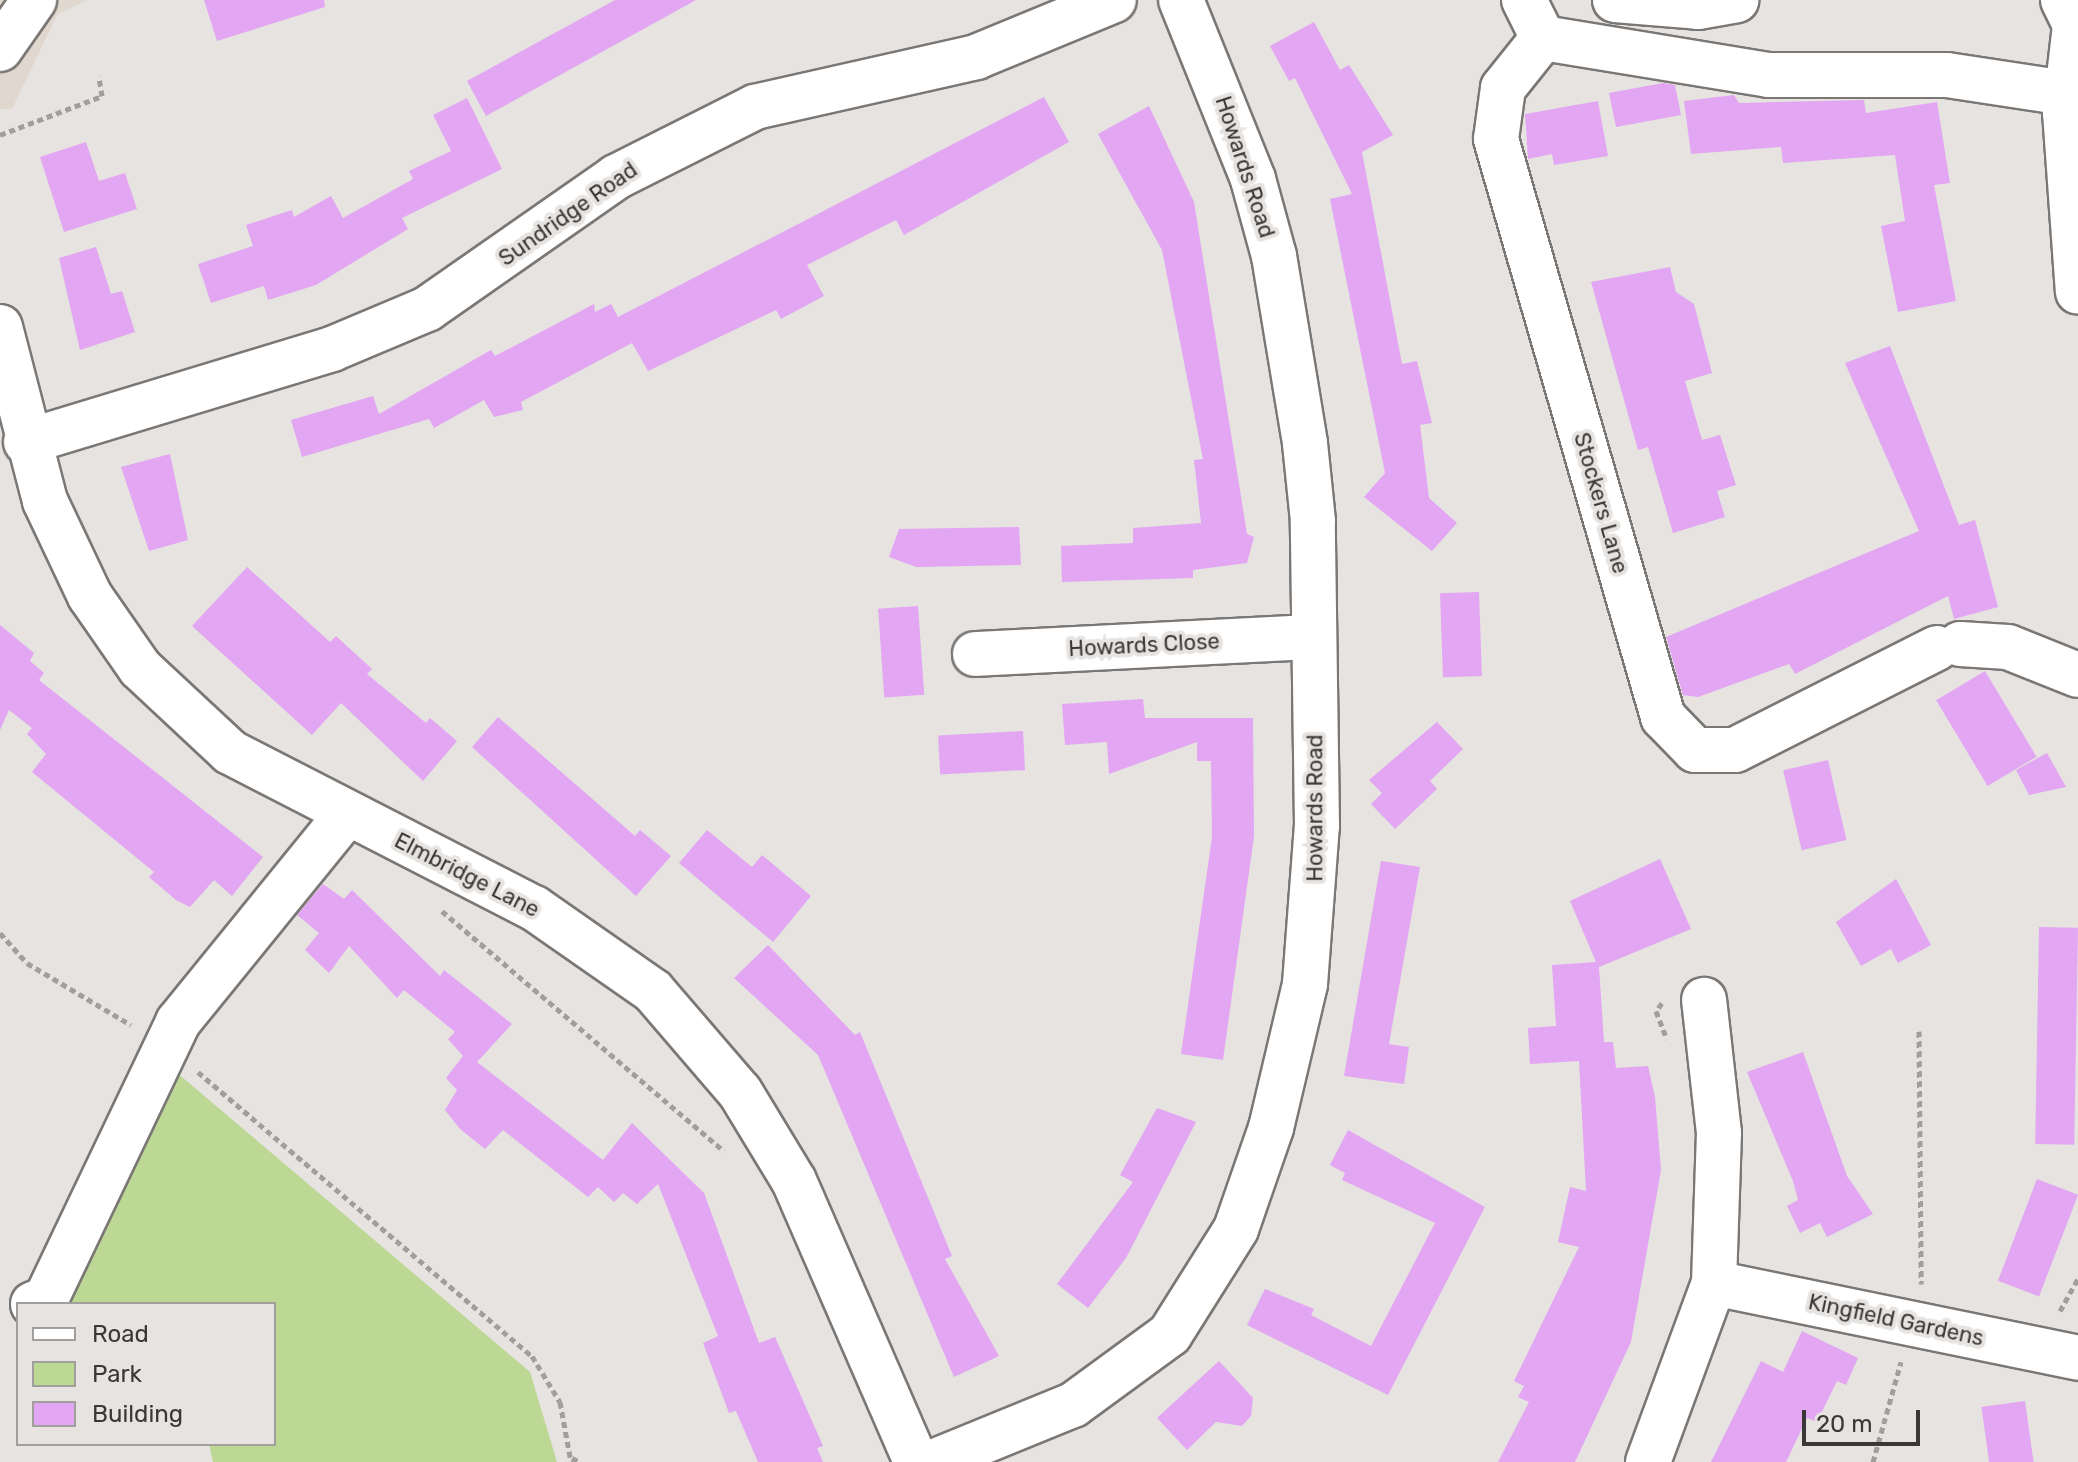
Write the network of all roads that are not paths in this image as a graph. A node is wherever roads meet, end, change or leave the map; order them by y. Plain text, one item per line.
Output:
1 (34, 0) edge
2 (1114, 0) edge
3 (1181, 0) edge
4 (1615, 0) edge
5 (1736, 0) edge
6 (2069, 13) edge
7 (1534, 19) edge
8 (0, 49) edge
9 (2066, 93) junction
10 (2078, 292) edge
11 (0, 327) edge
12 (26, 442) junction
13 (1314, 637) junction
14 (975, 654) dead end
15 (2078, 675) edge
16 (346, 815) junction
17 (1704, 1000) dead end
18 (1714, 1283) junction
19 (38, 1302) edge
20 (2078, 1358) edge
21 (916, 1462) edge
22 (933, 1462) edge
23 (1648, 1462) edge

1 - 8 street
2 - 12 street, Sundridge Road
3 - 13 street, Howards Road
4 - 5 street
6 - 9 street
7 - 9 street
7 - 15 street, Stockers Lane
9 - 10 street
11 - 12 street, Elmbridge Lane
12 - 16 street, Elmbridge Lane
13 - 14 street, Howards Close
13 - 22 street, Howards Road
16 - 19 street
16 - 21 street, Elmbridge Lane
17 - 18 street
18 - 20 street, Kingfield Gardens
18 - 23 street

